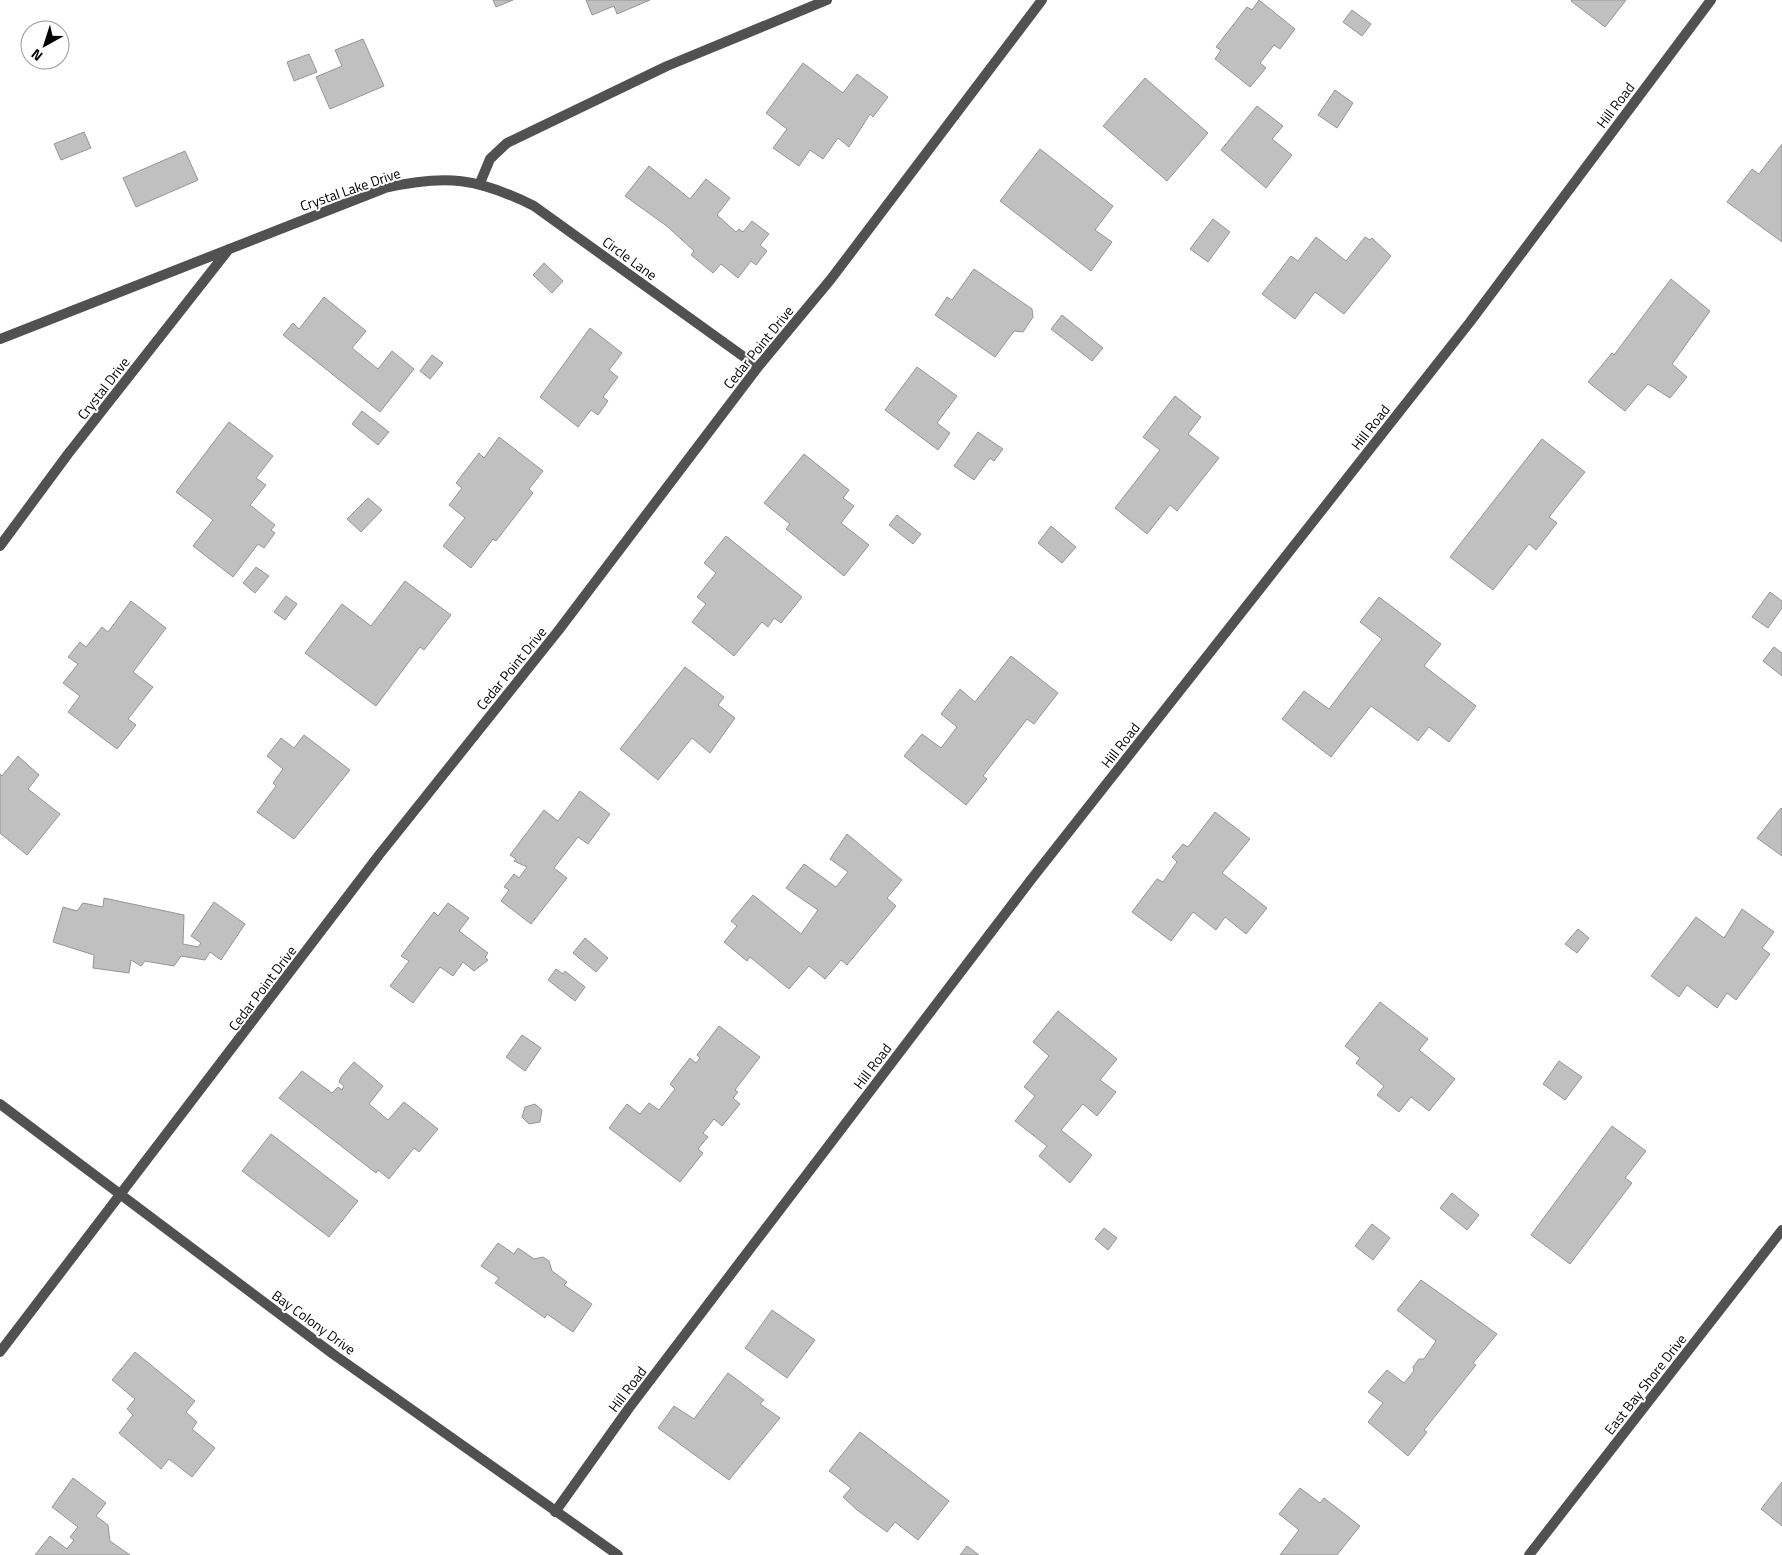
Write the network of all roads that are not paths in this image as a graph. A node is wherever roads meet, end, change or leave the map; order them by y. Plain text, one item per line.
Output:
1 (827, 0) edge
2 (1042, 0) edge
3 (1711, 0) edge
4 (480, 183) junction
5 (230, 248) junction
6 (0, 339) edge
7 (758, 367) junction
8 (0, 546) edge
9 (0, 1104) edge
10 (119, 1195) junction
11 (1782, 1230) edge
12 (0, 1352) edge
13 (555, 1512) junction
14 (618, 1555) edge
15 (1529, 1555) edge

1 - 4 street
2 - 7 street, Cedar Point Drive
3 - 13 street, Hill Road
4 - 5 street, Crystal Lake Drive
4 - 7 street, Circle Lane
5 - 6 street, Crystal Lake Drive
5 - 8 street, Crystal Drive
7 - 10 street, Cedar Point Drive
9 - 10 street, Bay Colony Drive
10 - 12 street, Cedar Point Drive
10 - 13 street, Bay Colony Drive
11 - 15 street, East Bay Shore Drive
13 - 14 street, Bay Colony Drive

